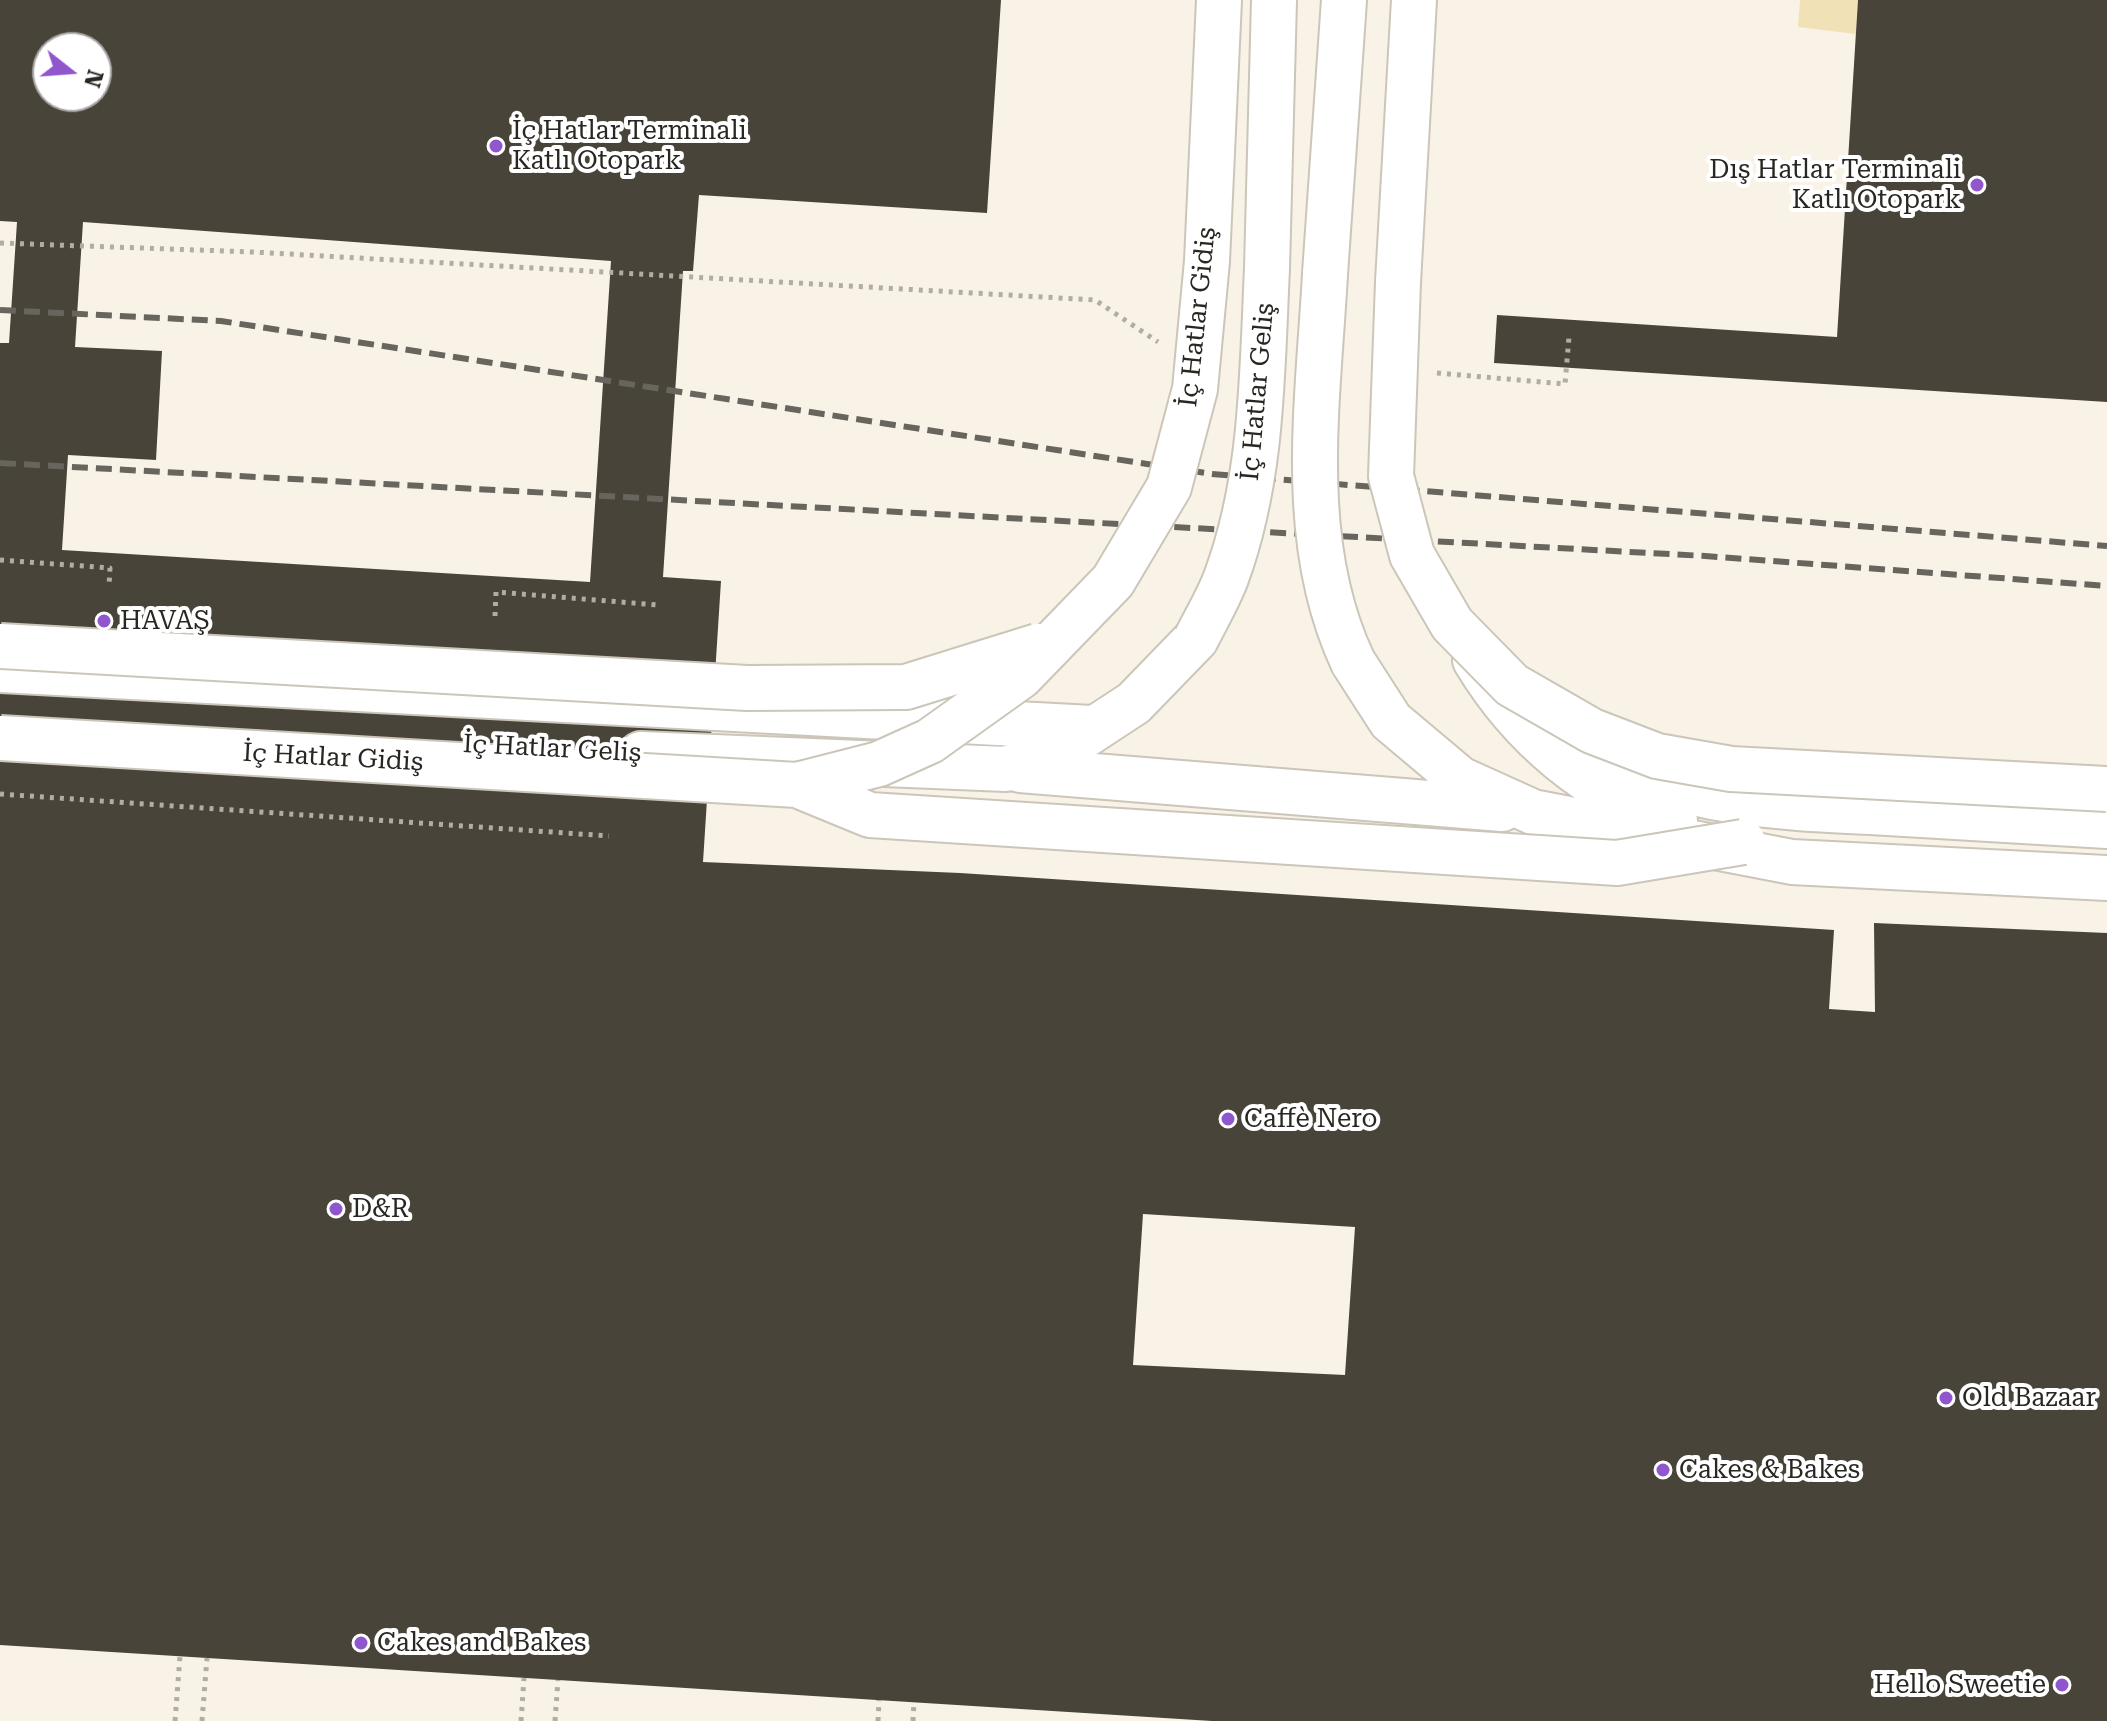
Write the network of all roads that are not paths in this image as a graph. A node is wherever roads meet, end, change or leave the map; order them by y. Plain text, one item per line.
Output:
1 (1219, 0) edge
2 (1274, 0) edge
3 (1344, 0) edge
4 (1414, 0) edge
5 (1452, 624) junction
6 (1054, 641) junction
7 (0, 646) edge
8 (0, 670) edge
9 (0, 718) edge
10 (1095, 729) junction
11 (0, 738) edge
12 (1006, 769) junction
13 (797, 785) junction
14 (2107, 789) edge
15 (1533, 812) junction
16 (2107, 826) edge
17 (1743, 842) junction
18 (2107, 865) edge
19 (2107, 878) edge

1 - 6 street, İç Hatlar Gidiş, bridge
2 - 10 street, İç Hatlar Geliş, bridge
3 - 15 street, bridge
4 - 5 street, bridge
5 - 14 street, bridge
5 - 16 street, bridge
5 - 17 street, bridge
6 - 7 street, İç Hatlar Gidiş, bridge
6 - 13 street, İç Hatlar Gidiş, bridge
8 - 10 street, İç Hatlar Geliş
9 - 12 street, İç Hatlar Geliş
10 - 12 street, İç Hatlar Geliş
11 - 13 street, İç Hatlar Gidiş, bridge
12 - 15 street
13 - 17 street, bridge
15 - 19 street
17 - 18 street

